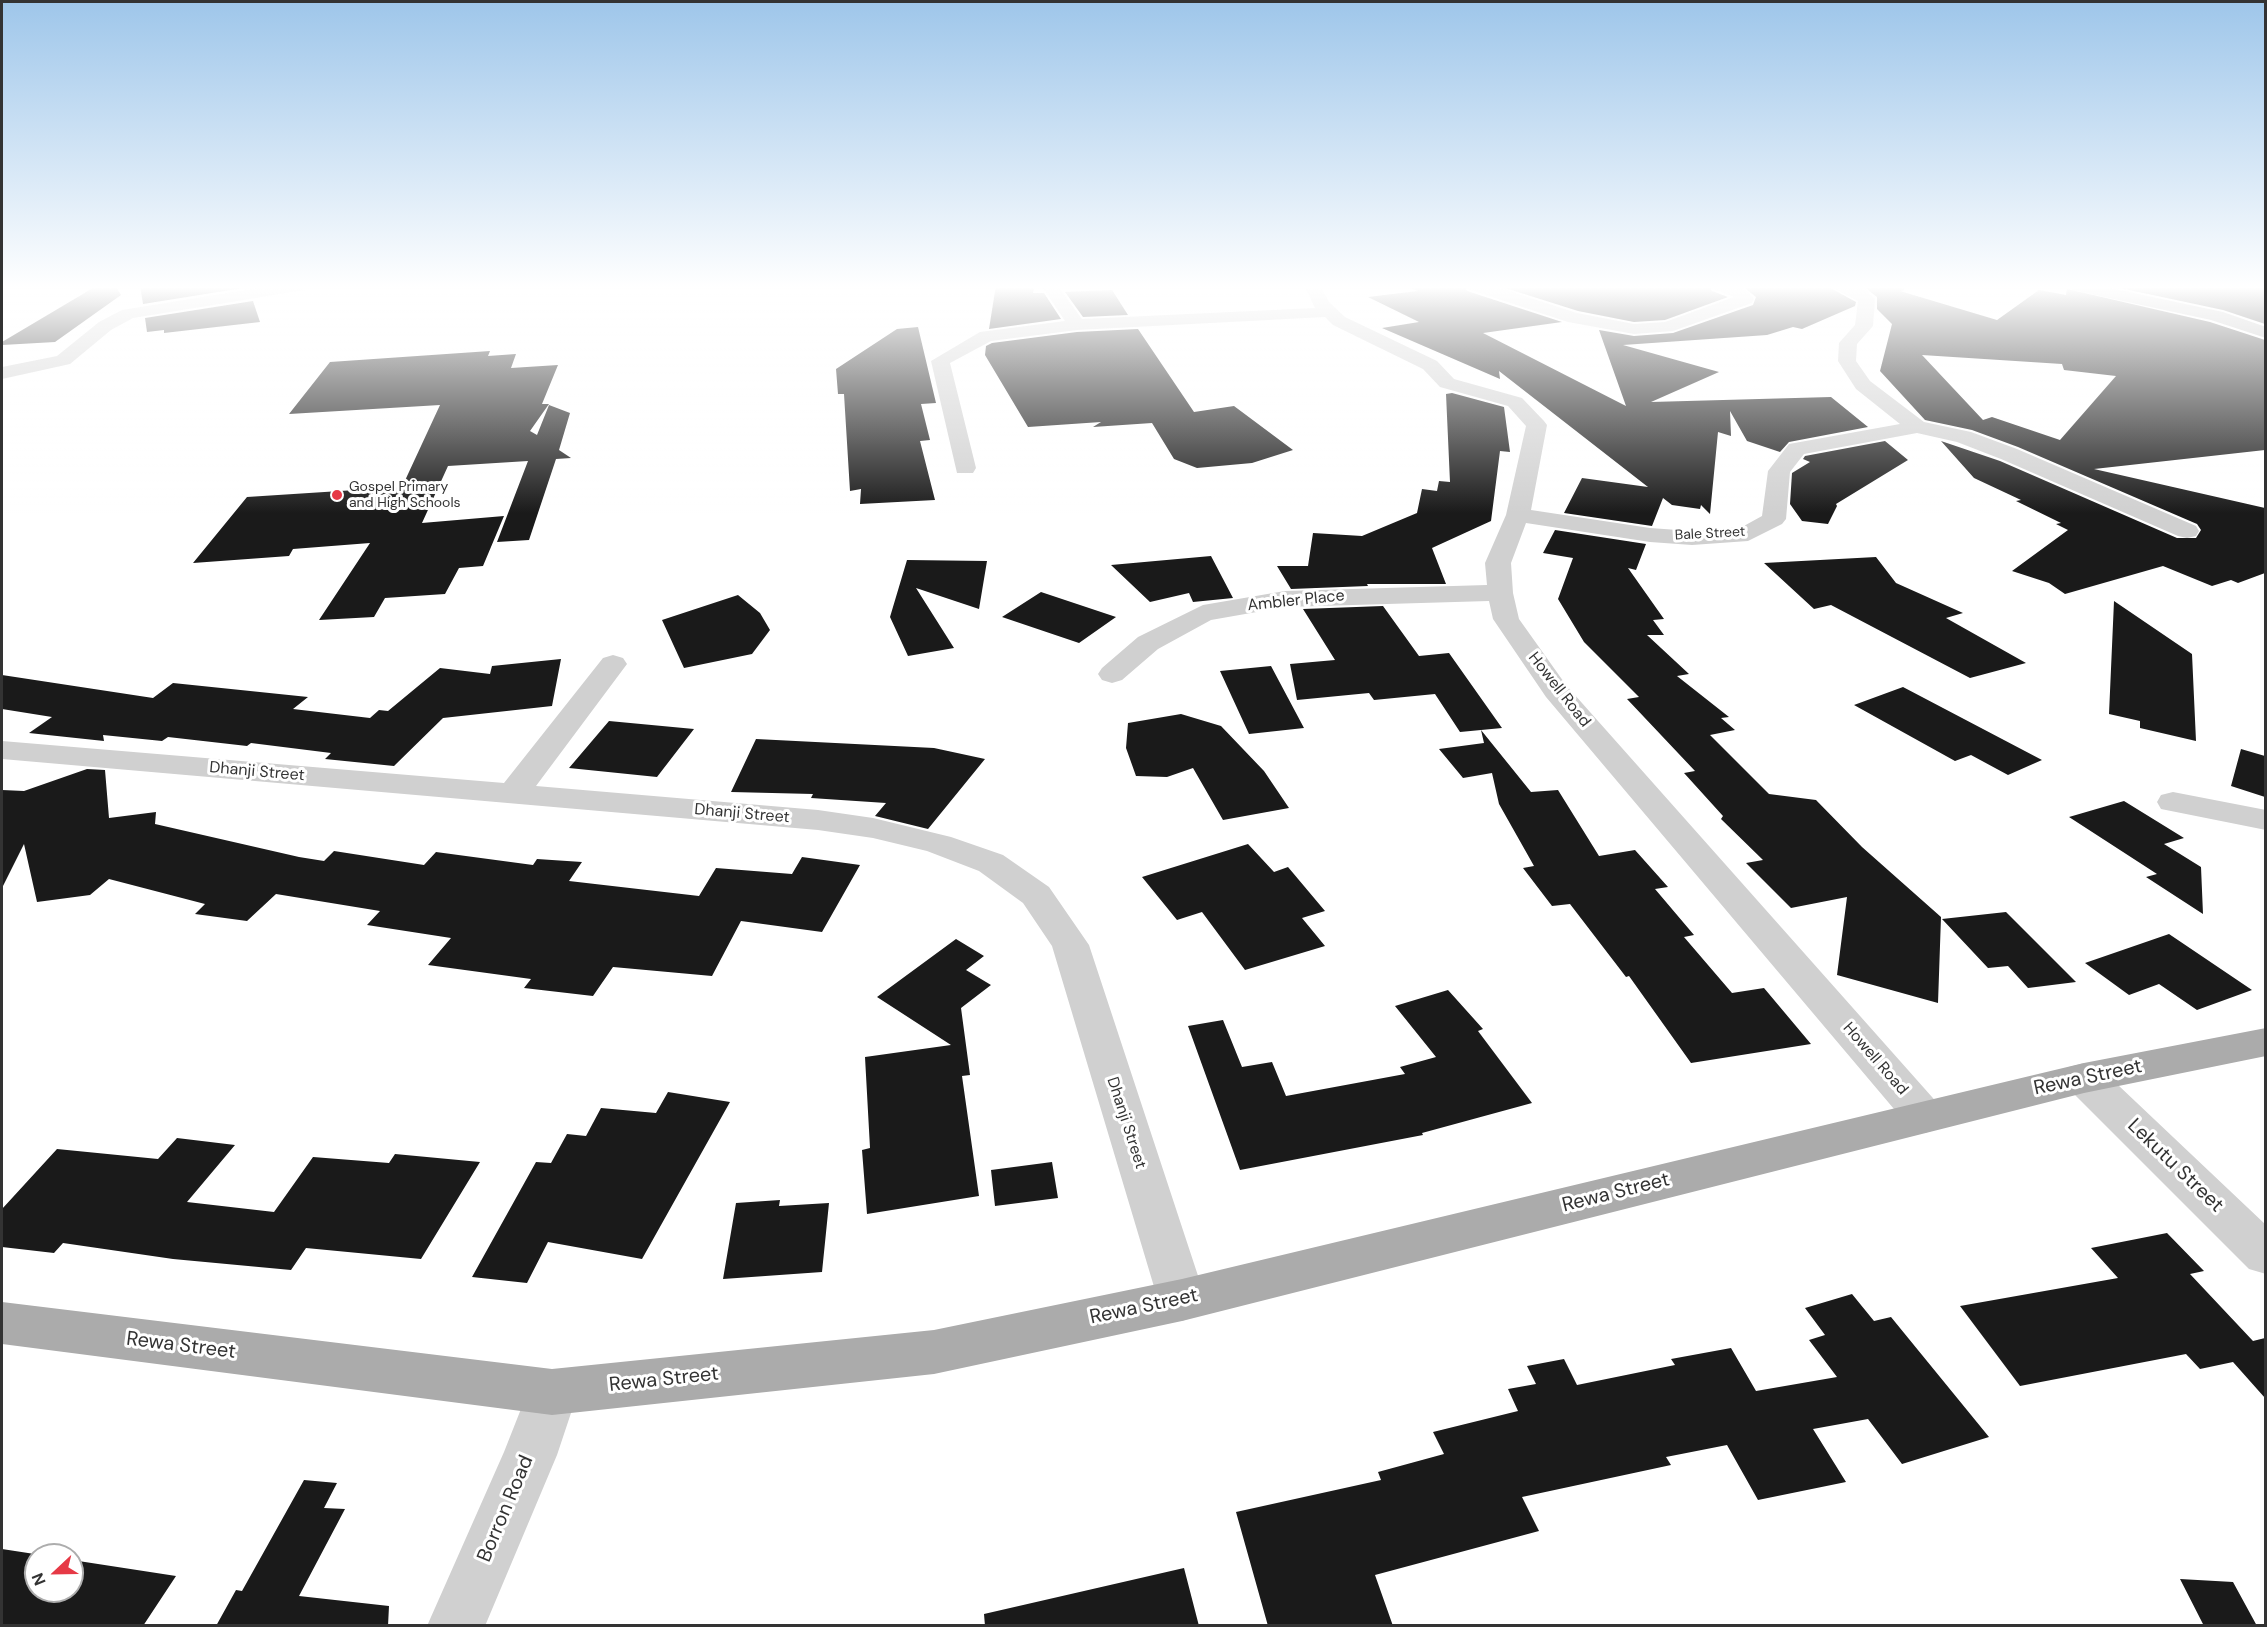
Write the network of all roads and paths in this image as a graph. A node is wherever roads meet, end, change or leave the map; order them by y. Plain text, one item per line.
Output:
1 (59, 361) edge
2 (940, 361) edge
3 (1422, 361) edge
4 (1847, 361) edge
5 (2, 373) edge
6 (1917, 427) junction
7 (964, 468) dead end
8 (1518, 515) junction
9 (2187, 531) dead end
10 (1500, 593) junction
11 (613, 664) dead end
12 (1112, 674) dead end
13 (2, 750) edge
14 (513, 794) junction
15 (2174, 802) dead end
16 (2265, 820) edge
17 (2265, 1042) edge
18 (2084, 1078) junction
19 (1925, 1117) junction
20 (2265, 1255) edge
21 (1182, 1300) junction
22 (2, 1323) edge
23 (552, 1392) junction
24 (456, 1626) edge

1 - 5 street
2 - 7 street
3 - 8 street, Howell Road
4 - 6 street
6 - 8 street, Bale Street
6 - 9 street
8 - 10 street, Howell Road
10 - 12 street, Ambler Place
10 - 19 street, Howell Road
11 - 14 street
13 - 14 street, Dhanji Street
14 - 21 street, Dhanji Street
15 - 16 street
17 - 18 main road, Rewa Street
18 - 19 main road, Rewa Street
18 - 20 street, Lekutu Street
19 - 21 main road, Rewa Street
21 - 23 main road, Rewa Street
22 - 23 main road, Rewa Street
23 - 24 street, Borron Road

